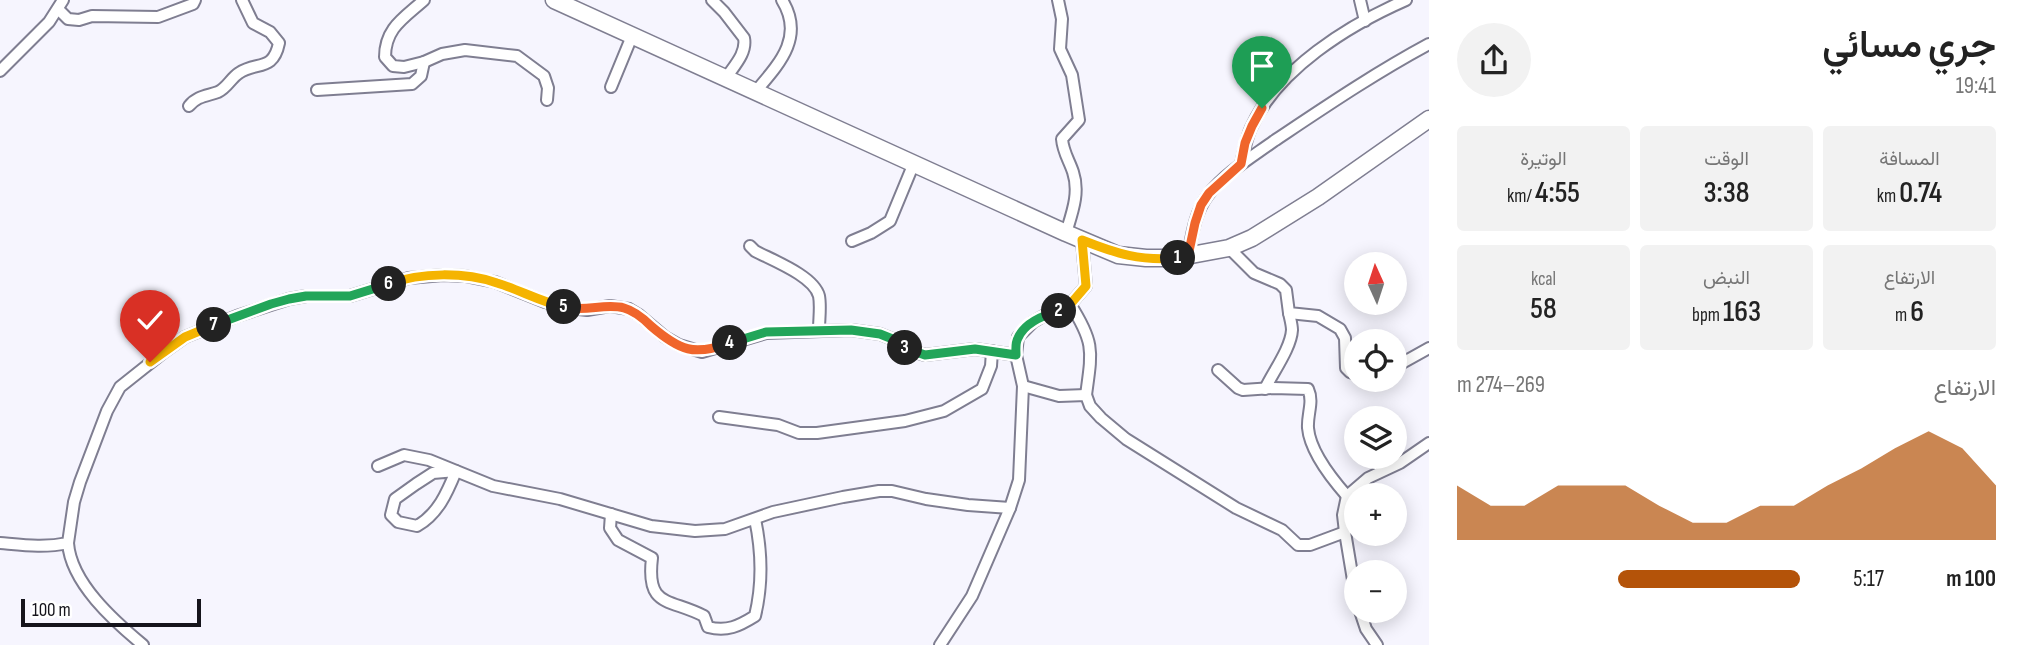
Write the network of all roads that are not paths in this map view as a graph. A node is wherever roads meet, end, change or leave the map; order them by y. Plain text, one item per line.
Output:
1 (195, 0) edge
2 (242, 0) edge
3 (424, 0) edge
4 (554, 0) edge
5 (712, 0) edge
6 (782, 0) edge
7 (1058, 0) edge
8 (1360, 0) edge
9 (1406, 0) edge
10 (60, 4) edge
11 (1365, 21) junction
12 (632, 36) junction
13 (1429, 44) edge
14 (424, 62) junction
15 (0, 71) edge
16 (726, 78) junction
17 (611, 87) dead end
18 (317, 90) dead end
19 (756, 91) junction
20 (547, 100) dead end
21 (189, 106) dead end
22 (1429, 119) edge
23 (914, 163) junction
24 (1241, 164) junction
25 (1066, 233) junction
26 (852, 240) dead end
27 (1082, 240) junction
28 (750, 246) dead end
29 (1229, 248) junction
30 (1188, 256) junction
31 (1070, 304) junction
32 (1289, 313) junction
33 (819, 330) junction
34 (1344, 336) edge
35 (1429, 348) edge
36 (992, 351) junction
37 (1016, 355) junction
38 (1407, 360) edge
39 (1218, 370) dead end
40 (1023, 386) junction
41 (1265, 389) junction
42 (1086, 395) junction
43 (719, 417) dead end
44 (1429, 443) edge
45 (378, 466) dead end
46 (456, 471) junction
47 (1362, 483) edge
48 (1344, 492) edge
49 (1010, 508) junction
50 (611, 514) junction
51 (755, 519) junction
52 (1344, 532) edge
53 (0, 542) edge
54 (68, 543) junction
55 (1364, 623) edge
56 (143, 645) edge
57 (940, 645) edge
58 (1377, 645) edge

1 - 10 street
2 - 21 street
3 - 14 street
4 - 12 main road
5 - 16 street
6 - 19 street
7 - 25 street
8 - 11 street
9 - 11 street
10 - 15 street
11 - 24 street
12 - 16 main road
12 - 17 street
13 - 24 street
14 - 18 street
14 - 20 street
16 - 19 main road
19 - 23 main road
22 - 29 main road
23 - 25 main road
23 - 26 street
24 - 30 street
25 - 27 main road
27 - 30 main road
27 - 31 street
28 - 33 street
29 - 30 main road
29 - 32 street
31 - 37 street
31 - 42 street
32 - 34 street
32 - 41 street
33 - 36 street
33 - 54 street
35 - 38 street
36 - 37 street
36 - 43 street
37 - 40 street
39 - 41 street
40 - 42 street
40 - 49 street
41 - 48 street
42 - 52 street
44 - 47 street
45 - 46 street
46 - 46 street
46 - 50 street
49 - 51 street
49 - 57 street
50 - 51 street
50 - 51 street
53 - 54 street
54 - 56 street
55 - 58 street

